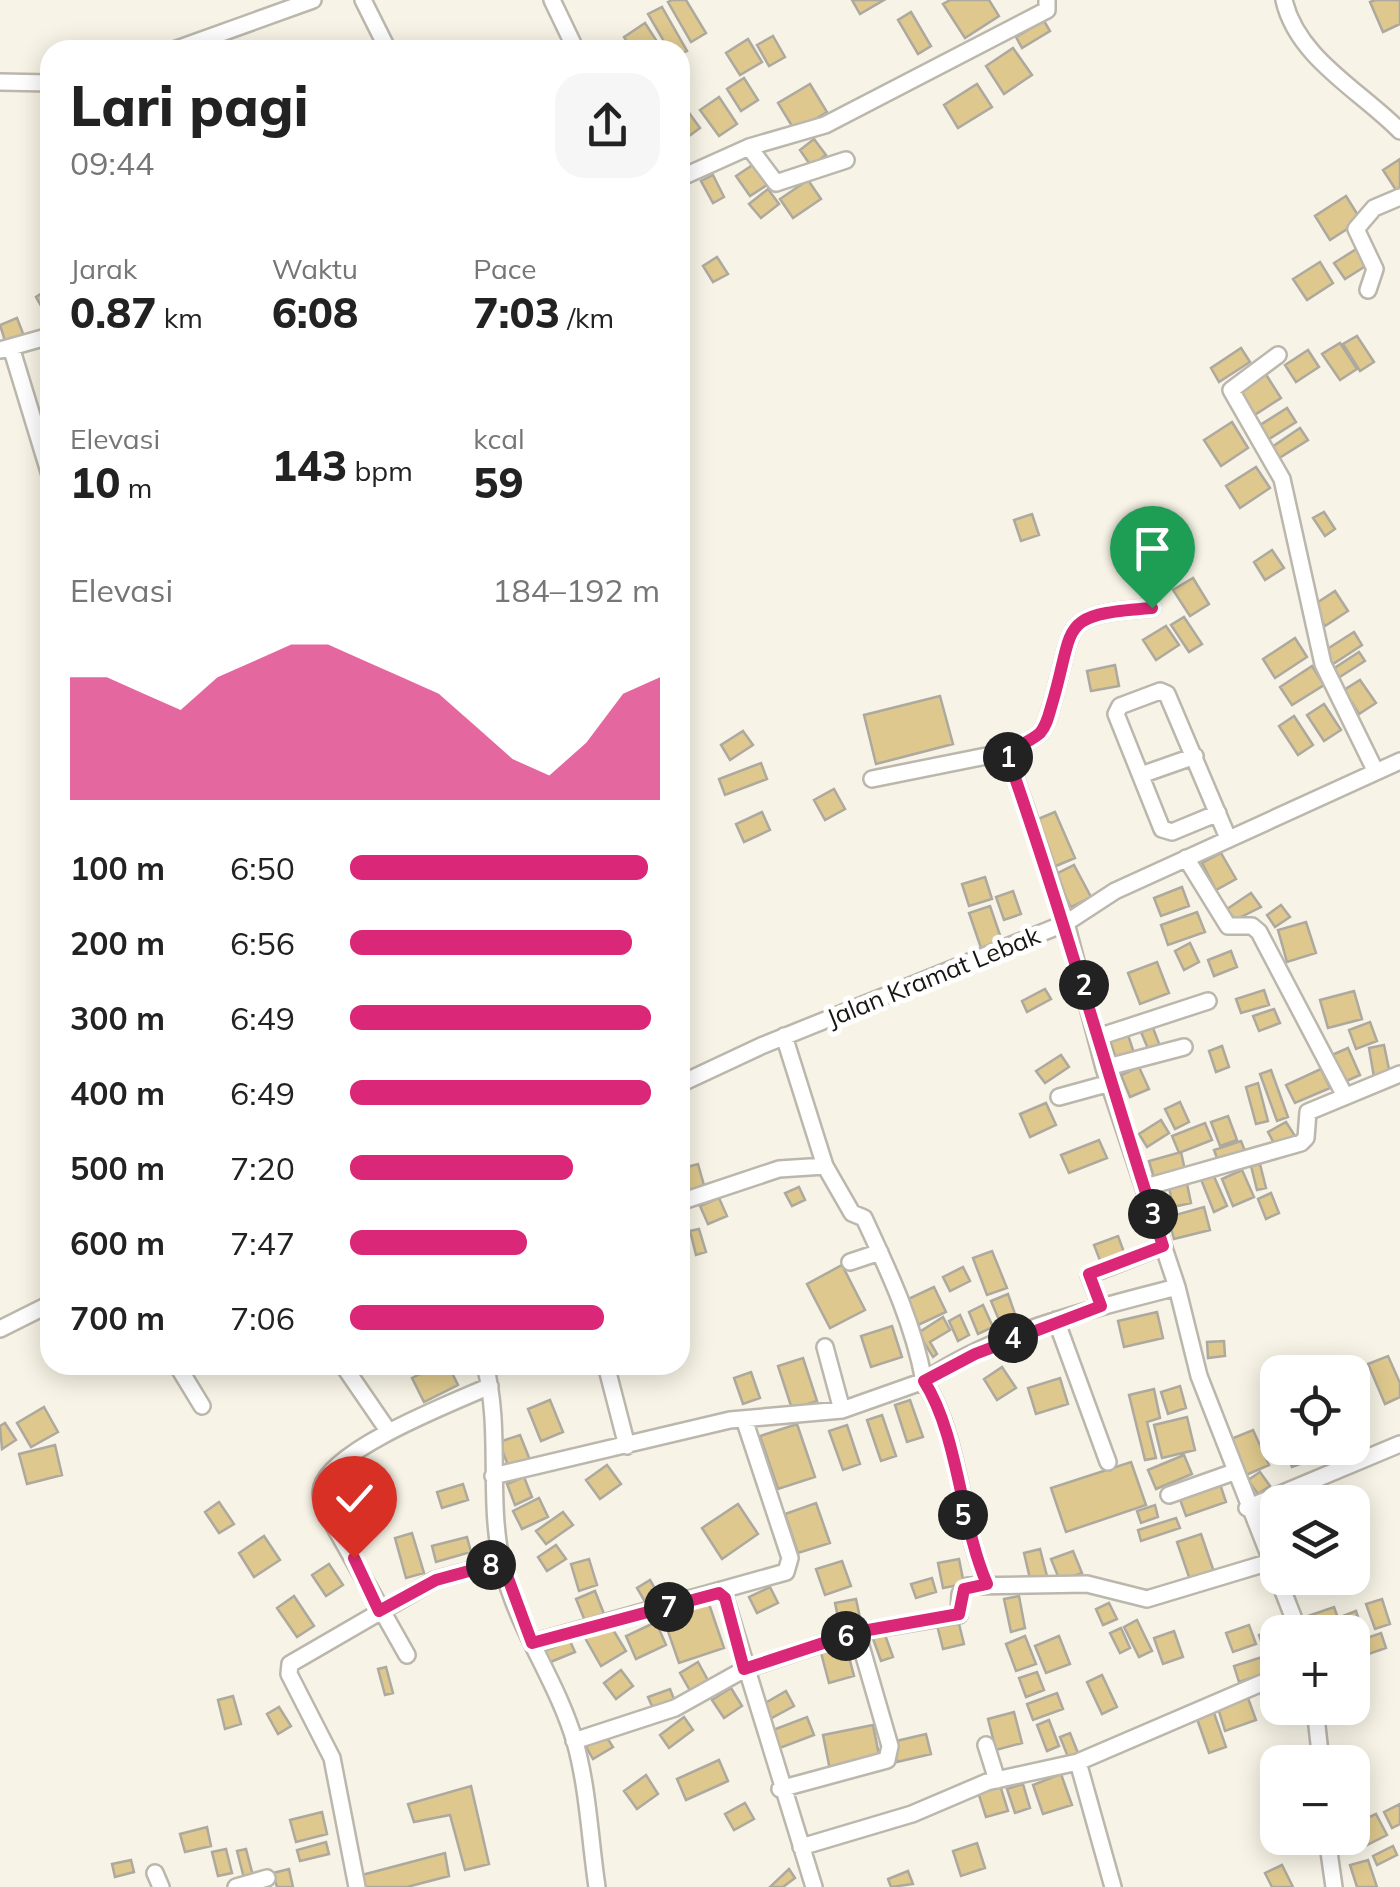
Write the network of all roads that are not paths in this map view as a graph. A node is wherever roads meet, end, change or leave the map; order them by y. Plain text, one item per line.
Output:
1 (313, 0) edge
2 (364, 0) edge
3 (552, 0) edge
4 (1047, 0) edge
5 (1284, 0) edge
6 (202, 40) edge
7 (383, 40) edge
8 (571, 40) edge
9 (0, 82) edge
10 (40, 82) edge
11 (1400, 131) edge
12 (750, 148) junction
13 (846, 160) dead end
14 (690, 174) edge
15 (1400, 197) edge
16 (1368, 290) dead end
17 (40, 339) edge
18 (6, 348) edge
19 (1278, 355) dead end
20 (40, 446) edge
21 (1152, 608) dead end
22 (1006, 752) junction
23 (1196, 756) junction
24 (1400, 761) edge
25 (1375, 770) junction
26 (1141, 776) junction
27 (872, 780) dead end
28 (1218, 813) junction
29 (1228, 838) junction
30 (1186, 858) junction
31 (1066, 923) junction
32 (1208, 1001) dead end
33 (784, 1036) junction
34 (1098, 1037) junction
35 (1184, 1047) dead end
36 (1400, 1074) edge
37 (1107, 1076) junction
38 (690, 1079) edge
39 (1059, 1096) dead end
40 (1345, 1096) junction
41 (824, 1166) junction
42 (1146, 1186) junction
43 (690, 1199) edge
44 (1163, 1246) junction
45 (880, 1252) junction
46 (850, 1262) dead end
47 (1178, 1288) junction
48 (1101, 1306) junction
49 (40, 1309) edge
50 (1056, 1320) junction
51 (0, 1328) edge
52 (825, 1347) dead end
53 (183, 1375) edge
54 (350, 1375) edge
55 (487, 1375) edge
56 (609, 1375) edge
57 (924, 1381) junction
58 (490, 1386) junction
59 (202, 1406) dead end
60 (842, 1410) junction
61 (744, 1419) junction
62 (389, 1432) junction
63 (1400, 1444) edge
64 (627, 1446) junction
65 (1108, 1462) dead end
66 (1234, 1472) junction
67 (493, 1476) junction
68 (1169, 1495) dead end
69 (1247, 1508) junction
70 (1260, 1539) edge
71 (502, 1562) junction
72 (1260, 1565) edge
73 (987, 1584) junction
74 (719, 1593) junction
75 (379, 1611) junction
76 (857, 1632) junction
77 (532, 1643) junction
78 (407, 1654) dead end
79 (744, 1669) junction
80 (1260, 1684) edge
81 (574, 1741) junction
82 (986, 1745) dead end
83 (1078, 1762) junction
84 (997, 1780) junction
85 (780, 1789) junction
86 (801, 1848) junction
87 (1329, 1855) edge
88 (267, 1878) dead end
89 (236, 1887) edge
90 (357, 1887) edge
91 (597, 1887) edge
92 (814, 1887) edge
93 (1114, 1887) edge
94 (1334, 1887) edge

1 - 6 street
2 - 7 street
3 - 8 street
4 - 12 street
5 - 11 street
9 - 10 street
12 - 13 street
12 - 14 street
15 - 16 street
17 - 18 street
18 - 20 street
19 - 25 street
21 - 22 street
22 - 27 street
22 - 31 street
23 - 26 street
23 - 26 street
23 - 28 street
24 - 25 street, Jalan Kramat Lebak
25 - 29 street, Jalan Kramat Lebak
26 - 28 street
28 - 29 street
29 - 30 street, Jalan Kramat Lebak
30 - 31 street, Jalan Kramat Lebak
30 - 40 street
31 - 33 street, Jalan Kramat Lebak
31 - 34 street
32 - 34 street
33 - 38 street, Jalan Kramat Lebak
33 - 41 street
34 - 37 street
35 - 37 street
36 - 40 street
37 - 39 street
37 - 42 street
40 - 42 street
41 - 43 street
41 - 45 street
42 - 44 street
44 - 47 street
44 - 48 street
45 - 46 street
45 - 57 street
47 - 48 street
47 - 66 street
48 - 50 street
49 - 51 street
50 - 57 street
50 - 65 street
52 - 60 street
53 - 59 street
54 - 62 street
55 - 58 street
56 - 64 street
57 - 60 street
57 - 73 street
58 - 62 street
58 - 67 street
60 - 61 street
61 - 64 street
61 - 74 street
62 - 75 street
63 - 69 street
64 - 67 street
66 - 68 street
66 - 69 street
67 - 71 street
69 - 70 street
71 - 75 street
71 - 77 street
72 - 73 street
73 - 76 street
74 - 77 street
74 - 79 street
75 - 78 street
75 - 90 street
76 - 79 street
76 - 85 street
77 - 81 street
79 - 81 street
79 - 85 street
80 - 83 street
81 - 91 street
82 - 84 street
83 - 84 street
83 - 93 street
84 - 86 street
85 - 86 street
86 - 92 street
87 - 94 street
88 - 89 street

